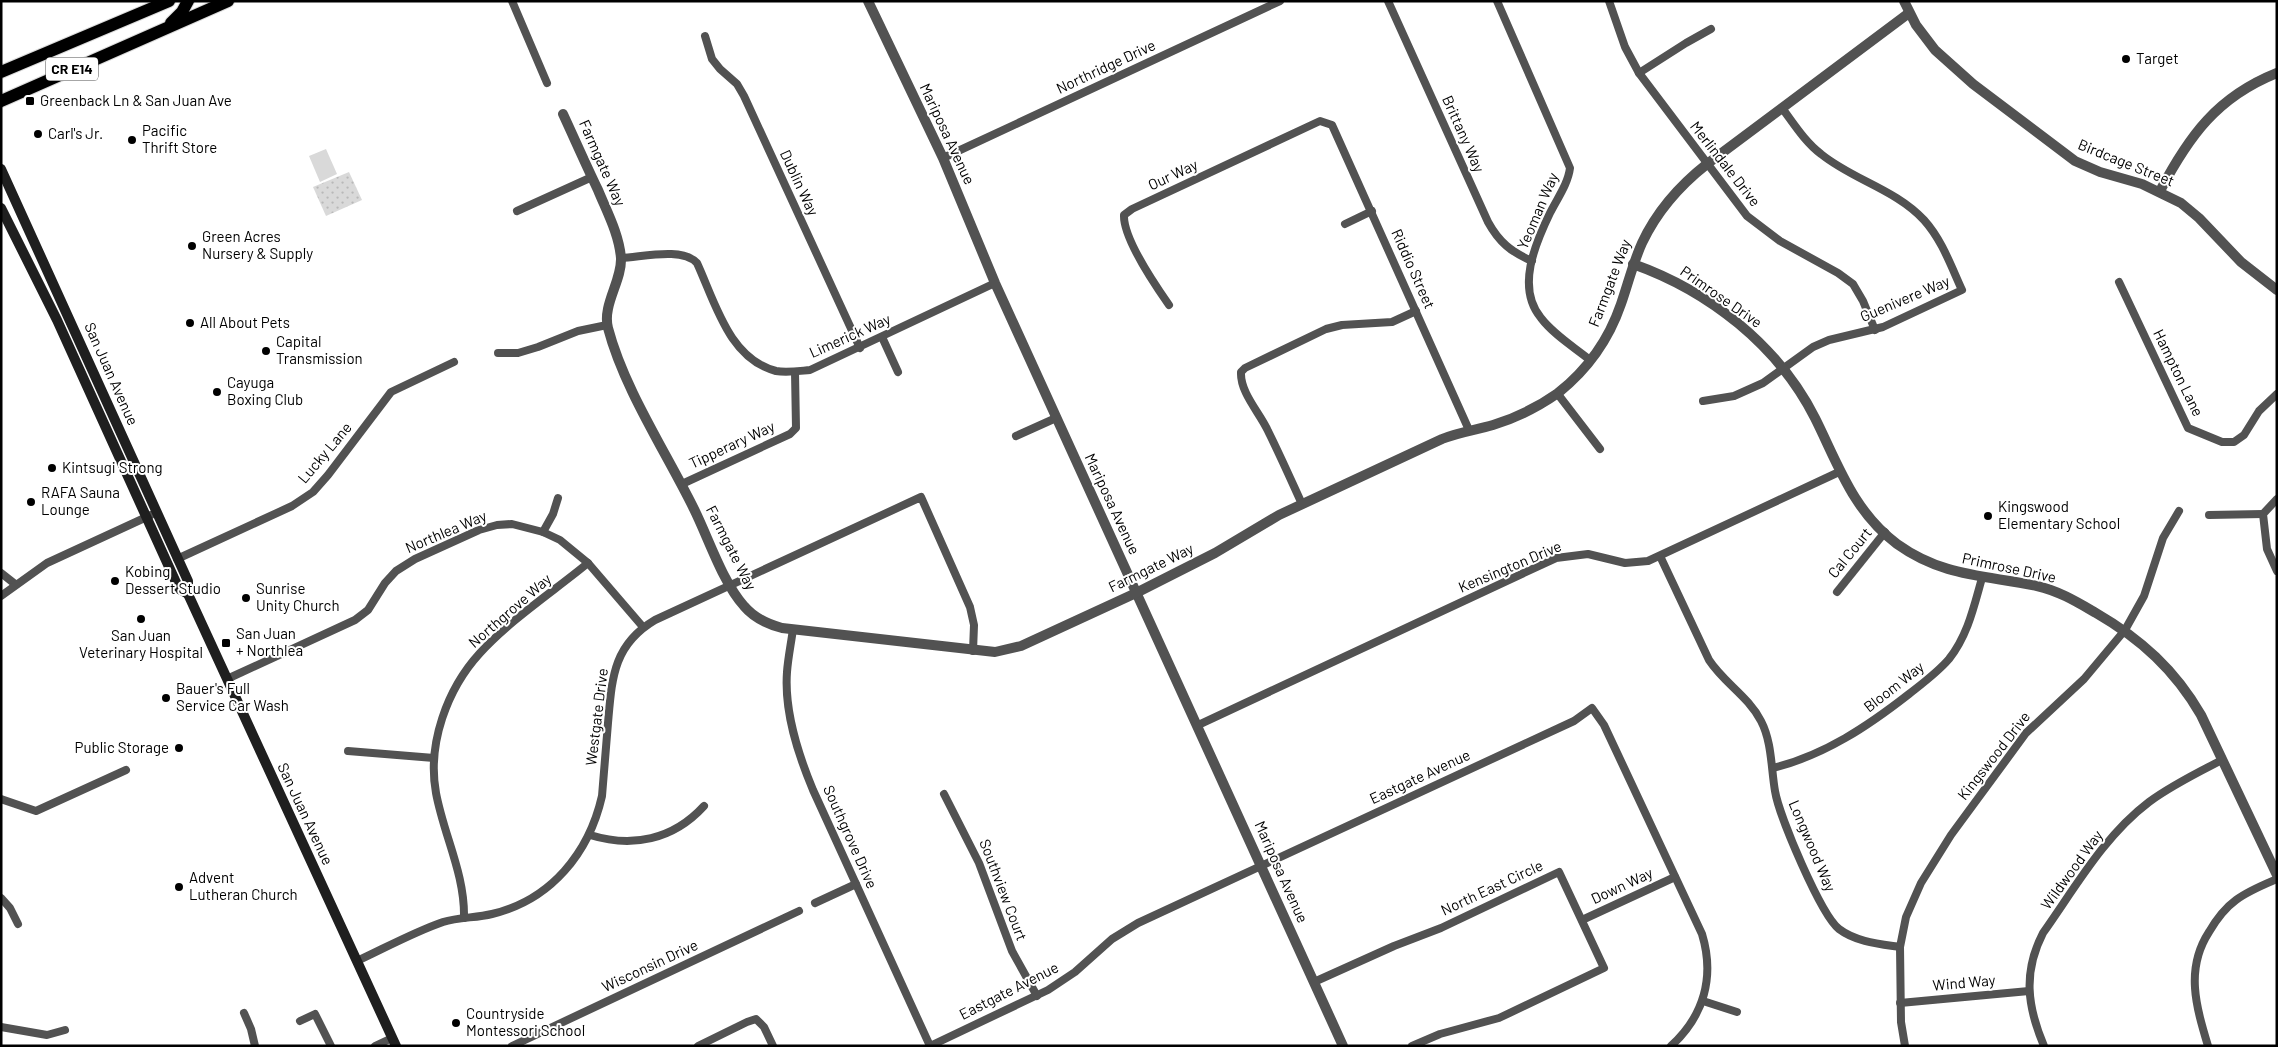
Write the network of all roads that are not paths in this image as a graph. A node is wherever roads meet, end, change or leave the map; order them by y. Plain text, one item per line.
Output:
1 (169, 1) edge
2 (188, 1) edge
3 (205, 1) edge
4 (228, 1) edge
5 (512, 1) edge
6 (868, 1) edge
7 (1280, 1) edge
8 (1388, 1) edge
9 (1497, 1) edge
10 (1609, 1) edge
11 (1904, 1) edge
12 (1909, 13) junction
13 (197, 14) junction
14 (166, 28) junction
15 (1710, 30) dead end
16 (705, 36) dead end
17 (1, 72) edge
18 (2277, 72) edge
19 (1639, 73) junction
20 (548, 83) dead end
21 (1, 101) edge
22 (1782, 108) junction
23 (563, 114) dead end
24 (1327, 122) joint
25 (943, 158) junction
26 (1706, 164) junction
27 (1, 169) edge
28 (592, 176) junction
29 (2160, 191) junction
30 (1, 208) edge
31 (517, 211) dead end
32 (1372, 211) junction
33 (1345, 224) dead end
34 (621, 258) junction
35 (1532, 260) junction
36 (1633, 264) junction
37 (2118, 282) dead end
38 (995, 283) junction
39 (2277, 290) edge
40 (1169, 305) dead end
41 (1416, 311) junction
42 (56, 320) junction
43 (607, 325) junction
44 (1874, 330) junction
45 (882, 337) junction
46 (860, 348) junction
47 (498, 353) dead end
48 (1590, 360) junction
49 (454, 362) dead end
50 (90, 364) junction
51 (1783, 367) junction
52 (795, 372) junction
53 (898, 372) dead end
54 (1557, 393) junction
55 (2277, 394) edge
56 (1703, 401) dead end
57 (96, 407) junction
58 (1056, 418) junction
59 (1469, 430) junction
60 (1016, 436) dead end
61 (1600, 449) dead end
62 (1839, 472) junction
63 (682, 484) junction
64 (558, 498) dead end
65 (2277, 499) edge
66 (1302, 504) junction
67 (2179, 511) dead end
68 (156, 513) junction
69 (2209, 514) dead end
70 (2263, 514) junction
71 (146, 518) junction
72 (543, 532) junction
73 (1885, 532) junction
74 (1660, 556) junction
75 (177, 559) junction
76 (588, 563) junction
77 (2277, 571) edge
78 (1, 573) edge
79 (1982, 578) junction
80 (15, 584) junction
81 (730, 586) junction
82 (1837, 592) dead end
83 (1136, 593) junction
84 (188, 594) junction
85 (1, 596) edge
86 (643, 627) junction
87 (792, 629) junction
88 (2125, 630) junction
89 (973, 651) junction
90 (228, 679) junction
91 (1198, 725) junction
92 (348, 751) dead end
93 (434, 758) junction
94 (2222, 760) junction
95 (1773, 768) junction
96 (126, 770) dead end
97 (944, 794) dead end
98 (1, 799) edge
99 (704, 806) dead end
100 (590, 835) junction
101 (1261, 866) junction
102 (2277, 875) edge
103 (1675, 876) junction
104 (2277, 879) edge
105 (856, 884) junction
106 (1, 898) edge
107 (816, 903) dead end
108 (799, 911) dead end
109 (464, 918) junction
110 (1582, 920) junction
111 (18, 924) dead end
112 (1900, 947) junction
113 (357, 961) junction
114 (1314, 982) junction
115 (2029, 991) junction
116 (1037, 996) junction
117 (1703, 1001) junction
118 (1900, 1003) junction
119 (1737, 1012) dead end
120 (244, 1013) dead end
121 (300, 1022) dead end
122 (1, 1027) edge
123 (65, 1030) dead end
124 (394, 1042) edge
125 (255, 1046) edge
126 (331, 1046) edge
127 (375, 1046) edge
128 (512, 1046) edge
129 (698, 1046) edge
130 (773, 1046) edge
131 (930, 1046) edge
132 (1343, 1046) edge
133 (1412, 1046) edge
134 (1671, 1046) edge
135 (1905, 1046) edge
136 (2044, 1046) edge
137 (2208, 1046) edge

1 - 17 main road, CR E14
2 - 14 main road
3 - 13 main road
4 - 13 main road, CR E14
5 - 20 street
6 - 25 street, Mariposa Avenue
7 - 25 street, Northridge Drive
8 - 35 street, Brittany Way
9 - 35 street, Yeoman Way
10 - 19 street, Merlindale Drive
11 - 12 street, Birdcage Street
12 - 22 street, Farmgate Way
12 - 29 street, Birdcage Street
13 - 14 main road, CR E14
14 - 21 main road, CR E14
15 - 19 street
16 - 46 street, Dublin Way
18 - 29 street
19 - 26 street, Merlindale Drive
22 - 26 street, Farmgate Way
22 - 44 street, Guenivere Way
23 - 28 street, Farmgate Way
24 - 32 street, Riddio Street
24 - 40 street, Our Way
25 - 38 street, Mariposa Avenue
26 - 36 street, Farmgate Way
26 - 44 street, Merlindale Drive
27 - 50 main road, San Juan Avenue
28 - 31 street
28 - 34 street, Farmgate Way
29 - 39 street, Birdcage Street
30 - 42 main road, San Juan Avenue
32 - 33 street
32 - 41 street, Riddio Street
34 - 43 street, Farmgate Way
34 - 52 street, Limerick Way
35 - 48 street, Yeoman Way
36 - 48 street, Farmgate Way
36 - 51 street, Primrose Drive
37 - 55 street, Hampton Lane
38 - 45 street, Limerick Way
38 - 58 street, Mariposa Avenue
41 - 59 street, Riddio Street
41 - 66 street
42 - 50 main road
42 - 57 main road, San Juan Avenue
43 - 47 street
43 - 63 street, Farmgate Way
44 - 51 street, Guenivere Way
45 - 46 street, Limerick Way
45 - 53 street
46 - 52 street, Limerick Way
48 - 54 street, Farmgate Way
49 - 75 street, Lucky Lane
50 - 57 main road
50 - 68 main road, San Juan Avenue
51 - 56 street, Guenivere Way
51 - 62 street, Primrose Drive
52 - 63 street, Tipperary Way
54 - 59 street, Farmgate Way
54 - 61 street
57 - 71 main road, San Juan Avenue
58 - 60 street
58 - 83 street, Mariposa Avenue
59 - 66 street, Farmgate Way
62 - 73 street, Primrose Drive
62 - 74 street, Kensington Drive
63 - 81 street, Farmgate Way
64 - 72 street
65 - 70 street
66 - 83 street, Farmgate Way
67 - 88 street, Kingswood Drive
68 - 71 street
68 - 75 main road, San Juan Avenue
69 - 70 street
70 - 77 street
71 - 80 street
71 - 84 main road, San Juan Avenue
72 - 76 street, Northlea Way
72 - 90 street, Northlea Way
73 - 79 street, Primrose Drive
73 - 82 street, Cal Court
74 - 91 street, Kensington Drive
74 - 95 street, Longwood Way
75 - 84 main road, San Juan Avenue
76 - 86 street, Northlea Way
76 - 93 street, Northgrove Way
78 - 80 street
79 - 88 street, Primrose Drive
79 - 95 street, Bloom Way
80 - 85 street
81 - 86 street, Westgate Drive
81 - 87 street, Farmgate Way
81 - 89 street, Westgate Drive
83 - 89 street, Farmgate Way
83 - 91 street, Mariposa Avenue
84 - 90 main road, San Juan Avenue
86 - 100 street, Westgate Drive
87 - 89 street, Farmgate Way
87 - 105 street, Southgrove Drive
88 - 94 street, Primrose Drive
88 - 112 street, Kingswood Drive
90 - 113 main road, San Juan Avenue
91 - 101 street, Mariposa Avenue
92 - 93 street
93 - 109 street, Northgrove Way
94 - 102 street, Primrose Drive
94 - 115 street, Wildwood Way
95 - 112 street, Longwood Way
96 - 98 street
97 - 116 street, Southview Court
99 - 100 street
100 - 109 street, Westgate Drive
101 - 103 street, Eastgate Avenue
101 - 114 street, Mariposa Avenue
101 - 116 street, Eastgate Avenue
103 - 110 street, Down Way
103 - 117 street, Eastgate Avenue
104 - 137 street
105 - 107 street
105 - 131 street, Southgrove Drive
106 - 111 street
108 - 128 street, Wisconsin Drive
109 - 113 street, Westgate Drive
110 - 114 street, North East Circle
110 - 133 street, North East Circle
112 - 118 street, Kingswood Drive
113 - 124 main road, San Juan Avenue
114 - 132 street, Mariposa Avenue
115 - 118 street, Wind Way
115 - 136 street, Wildwood Way
116 - 131 street, Eastgate Avenue
117 - 119 street
117 - 134 street, Eastgate Avenue
118 - 135 street, Kingswood Drive
120 - 125 street
121 - 126 street
122 - 123 street
124 - 127 street
129 - 130 street

